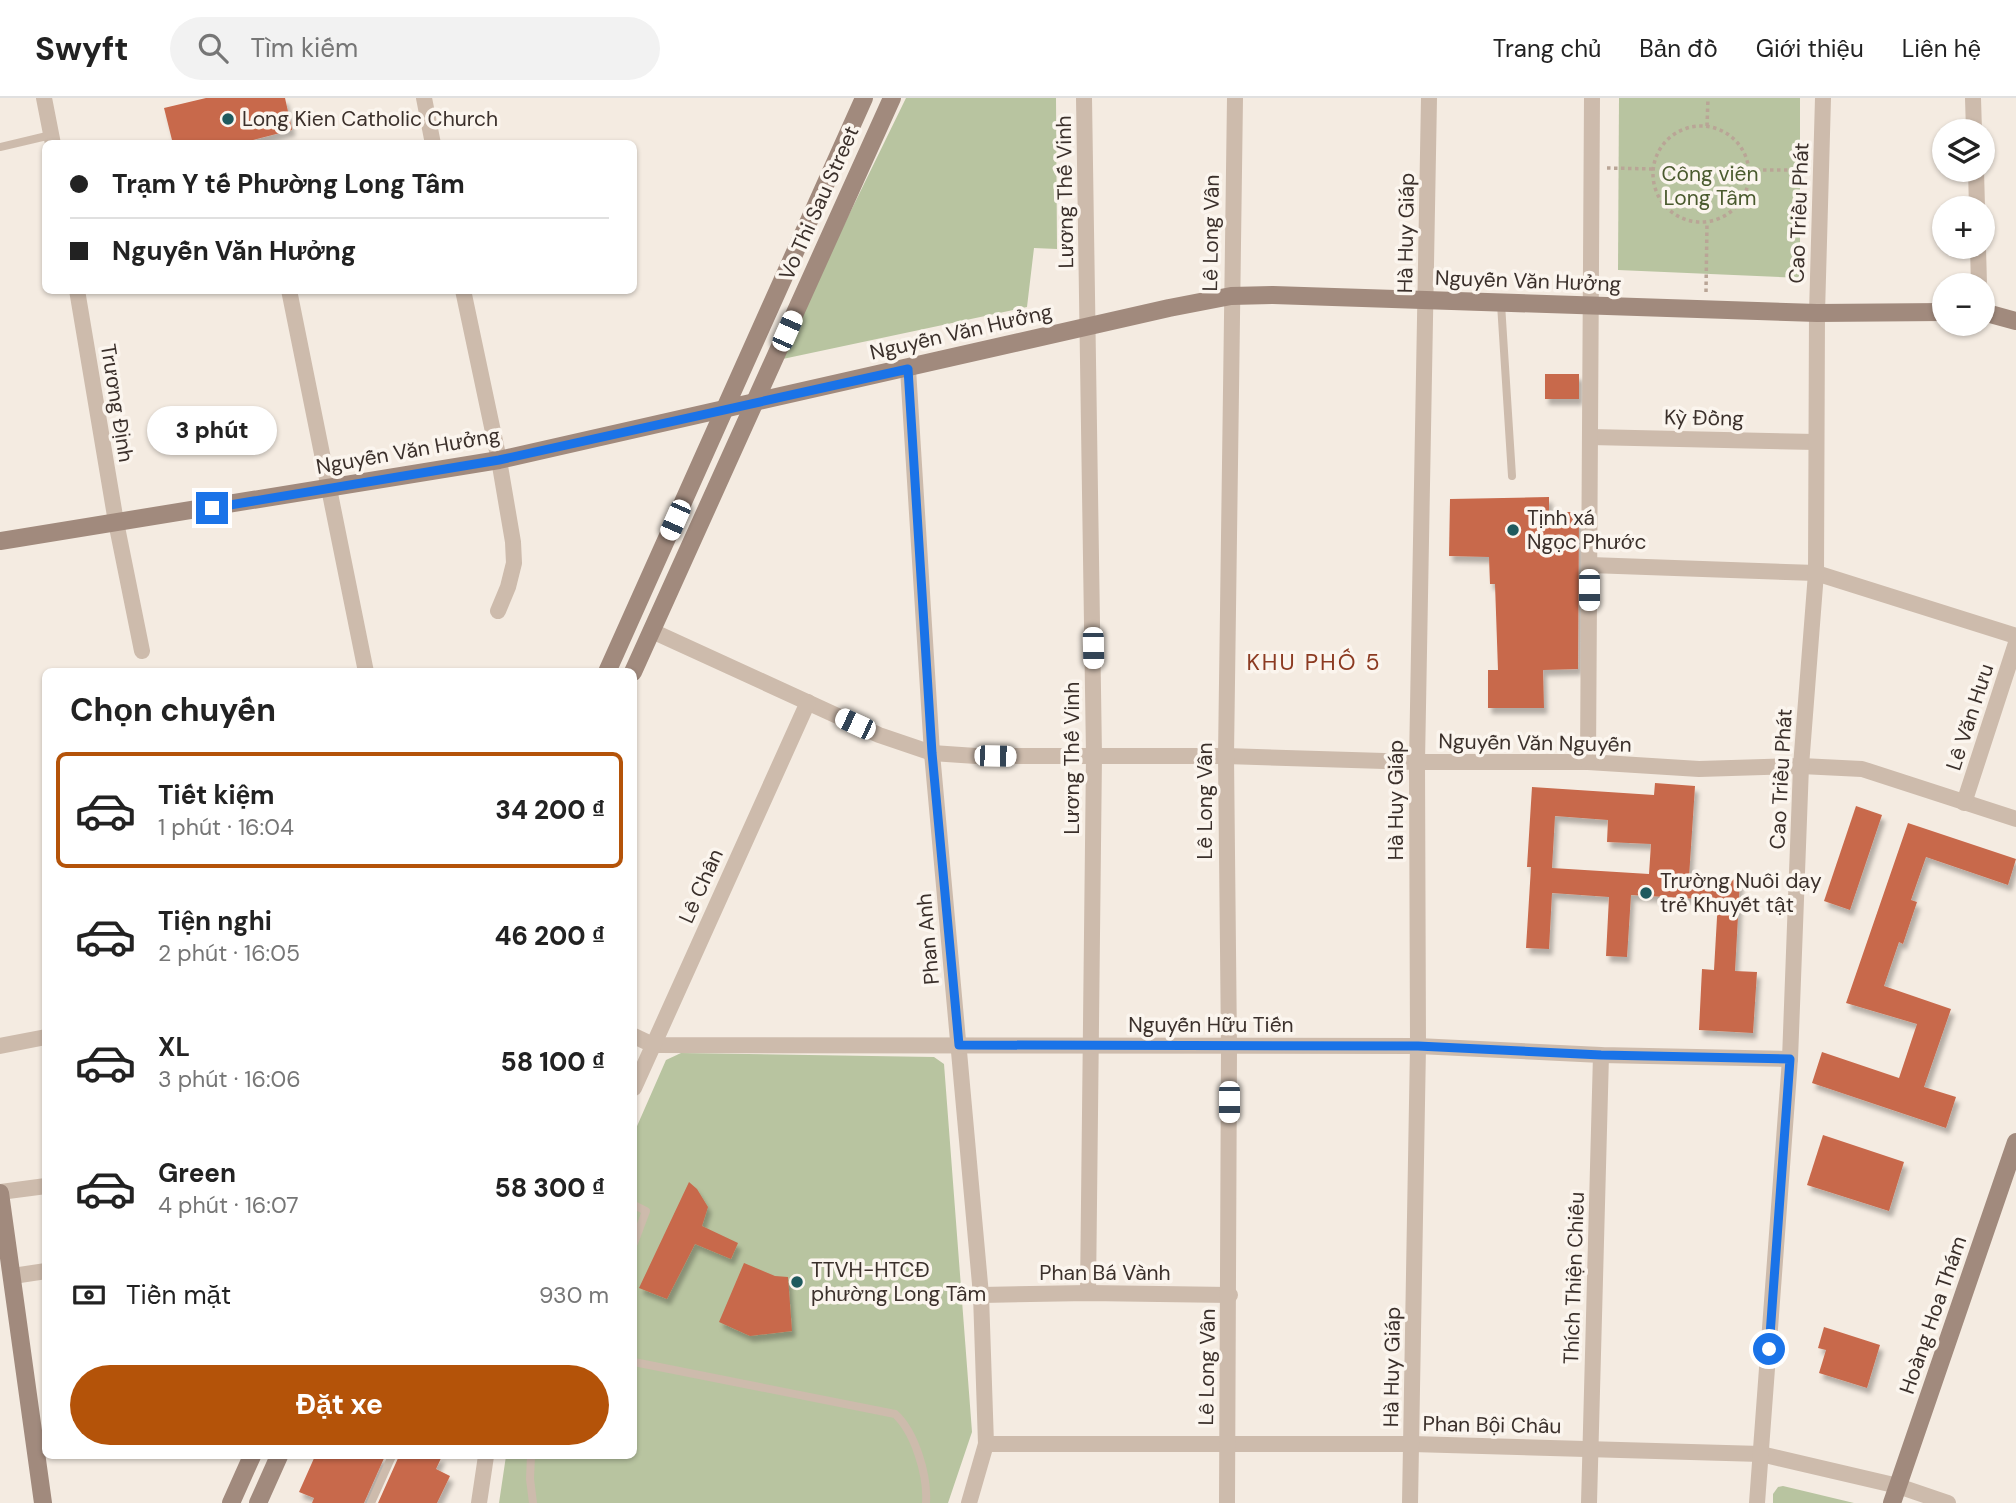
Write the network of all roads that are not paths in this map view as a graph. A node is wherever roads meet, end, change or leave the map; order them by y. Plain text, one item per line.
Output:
1 (44, 98) edge
2 (424, 98) edge
3 (864, 98) edge
4 (892, 98) edge
5 (1084, 98) edge
6 (1235, 98) edge
7 (1429, 98) edge
8 (1592, 98) edge
9 (1823, 98) edge
10 (1973, 98) edge
11 (1974, 119) edge
12 (52, 139) edge
13 (432, 140) edge
14 (42, 141) edge
15 (0, 147) edge
16 (78, 294) edge
17 (290, 294) edge
18 (464, 294) edge
19 (1231, 296) junction
20 (1425, 301) junction
21 (1501, 303) junction
22 (1592, 306) junction
23 (1932, 312) edge
24 (1817, 313) junction
25 (1995, 315) edge
26 (2016, 321) edge
27 (1089, 326) junction
28 (908, 369) junction
29 (757, 401) junction
30 (726, 408) junction
31 (1590, 437) junction
32 (1816, 442) junction
33 (499, 460) junction
34 (1512, 476) dead end
35 (328, 488) junction
36 (116, 522) junction
37 (0, 541) edge
38 (1590, 565) junction
39 (1816, 573) junction
40 (498, 611) dead end
41 (652, 631) junction
42 (2016, 636) edge
43 (2016, 643) edge
44 (142, 650) dead end
45 (365, 668) edge
46 (609, 668) edge
47 (635, 668) edge
48 (808, 702) junction
49 (932, 753) junction
50 (1094, 755) junction
51 (1226, 756) junction
52 (1417, 762) junction
53 (1588, 762) junction
54 (1801, 766) junction
55 (1964, 803) junction
56 (2016, 819) edge
57 (637, 1037) edge
58 (42, 1038) edge
59 (653, 1045) junction
60 (959, 1045) junction
61 (0, 1046) edge
62 (1090, 1046) junction
63 (1418, 1046) junction
64 (1229, 1047) junction
65 (1601, 1055) junction
66 (1790, 1059) junction
67 (637, 1081) edge
68 (2016, 1142) edge
69 (2012, 1170) edge
70 (42, 1187) edge
71 (0, 1193) edge
72 (637, 1206) edge
73 (637, 1235) edge
74 (42, 1272) edge
75 (13, 1276) junction
76 (1088, 1293) junction
77 (981, 1295) junction
78 (1230, 1295) junction
79 (637, 1363) edge
80 (986, 1444) junction
81 (1412, 1444) junction
82 (1226, 1445) junction
83 (1590, 1448) junction
84 (1761, 1454) junction
85 (251, 1459) edge
86 (278, 1459) edge
87 (391, 1459) edge
88 (486, 1459) edge
89 (531, 1459) edge
90 (1895, 1495) edge
91 (43, 1503) edge
92 (231, 1503) edge
93 (258, 1503) edge
94 (371, 1503) edge
95 (479, 1503) edge
96 (533, 1503) edge
97 (926, 1503) edge
98 (969, 1503) edge
99 (1227, 1503) edge
100 (1410, 1503) edge
101 (1589, 1503) edge
102 (1757, 1503) edge
103 (1948, 1503) edge

1 - 12 street
2 - 13 street
3 - 30 street, Vo Thi Sau Street
4 - 29 street, Vo Thi Sau Street
5 - 27 street, Lương Thế Vinh
6 - 19 street, Lê Long Vân
7 - 20 street, Hà Huy Giáp
8 - 22 street
9 - 24 street, Cao Triều Phát
10 - 11 street
14 - 15 lane
16 - 36 street, Trương Định
17 - 35 street
18 - 33 street
19 - 20 street, Nguyễn Văn Hưởng
19 - 27 street, Nguyễn Văn Hưởng
19 - 51 street, Lê Long Vân
20 - 21 street, Nguyễn Văn Hưởng
20 - 52 street, Hà Huy Giáp
21 - 22 street, Nguyễn Văn Hưởng
21 - 34 lane
22 - 24 street, Nguyễn Văn Hưởng
22 - 31 street
23 - 24 street, Nguyễn Văn Hưởng
24 - 32 street, Cao Triều Phát
25 - 26 street
27 - 28 street, Nguyễn Văn Hưởng
27 - 50 street, Lương Thế Vinh
28 - 29 street, Nguyễn Văn Hưởng
28 - 49 street, Phan Anh
29 - 30 street, Nguyễn Văn Hưởng
29 - 41 street, Vo Thi Sau Street
30 - 33 street, Nguyễn Văn Hưởng
30 - 46 street, Vo Thi Sau Street
31 - 32 street, Kỳ Đồng
31 - 38 street
32 - 39 street, Cao Triều Phát
33 - 35 street, Nguyễn Văn Hưởng
33 - 40 street
35 - 36 street, Nguyễn Văn Hưởng
35 - 45 street
36 - 37 street, Nguyễn Văn Hưởng
36 - 44 street, Trương Định
38 - 39 street
38 - 53 street
39 - 42 street
39 - 54 street, Cao Triều Phát
41 - 47 street, Vo Thi Sau Street
41 - 48 street, Nguyễn Văn Nguyễn
43 - 55 street, Lê Văn Hưu
48 - 49 street, Nguyễn Văn Nguyễn
48 - 59 street, Lê Chân
49 - 50 street, Nguyễn Văn Nguyễn
49 - 60 street, Phan Anh
50 - 51 street, Nguyễn Văn Nguyễn
50 - 62 street, Lương Thế Vinh
51 - 52 street, Nguyễn Văn Nguyễn
51 - 64 street, Lê Long Vân
52 - 53 street, Nguyễn Văn Nguyễn
52 - 63 street, Hà Huy Giáp
53 - 54 street, Nguyễn Văn Nguyễn
54 - 55 street, Nguyễn Văn Nguyễn
54 - 66 street, Cao Triều Phát
55 - 56 street, Nguyễn Văn Nguyễn
57 - 59 street, Nguyễn Hữu Tiến
58 - 61 street
59 - 60 street, Nguyễn Hữu Tiến
59 - 67 street, Lê Chân
60 - 62 street, Nguyễn Hữu Tiến
60 - 77 street, Phan Anh
62 - 64 street, Nguyễn Hữu Tiến
62 - 76 street, Lương Thế Vinh
63 - 64 street, Nguyễn Hữu Tiến
63 - 65 street, Nguyễn Hữu Tiến
63 - 81 street, Hà Huy Giáp
64 - 78 street, Lê Long Vân
65 - 66 street, Nguyễn Hữu Tiến
65 - 83 street, Thích Thiện Chiếu
66 - 84 street, Cao Triều Phát
68 - 69 street, Hoàng Hoa Thám
69 - 90 street, Hoàng Hoa Thám
70 - 71 street
71 - 75 street
72 - 73 lane
74 - 75 street
75 - 91 street
76 - 77 street, Phan Bá Vành
76 - 78 street, Phan Bá Vành
77 - 80 street, Phan Anh
78 - 82 street, Lê Long Vân
79 - 97 lane
80 - 82 street, Phan Bội Châu
80 - 98 street, Phan Anh
81 - 82 street, Phan Bội Châu
81 - 83 street, Phan Bội Châu
81 - 100 street, Hà Huy Giáp
82 - 99 street, Lê Long Vân
83 - 84 street, Phan Bội Châu
83 - 101 street, Thích Thiện Chiếu
84 - 90 street, Phan Bội Châu
84 - 102 street, Cao Triều Phát
85 - 92 street
86 - 93 street
87 - 94 lane
88 - 95 street
89 - 96 lane
90 - 103 street, Phan Bội Châu

